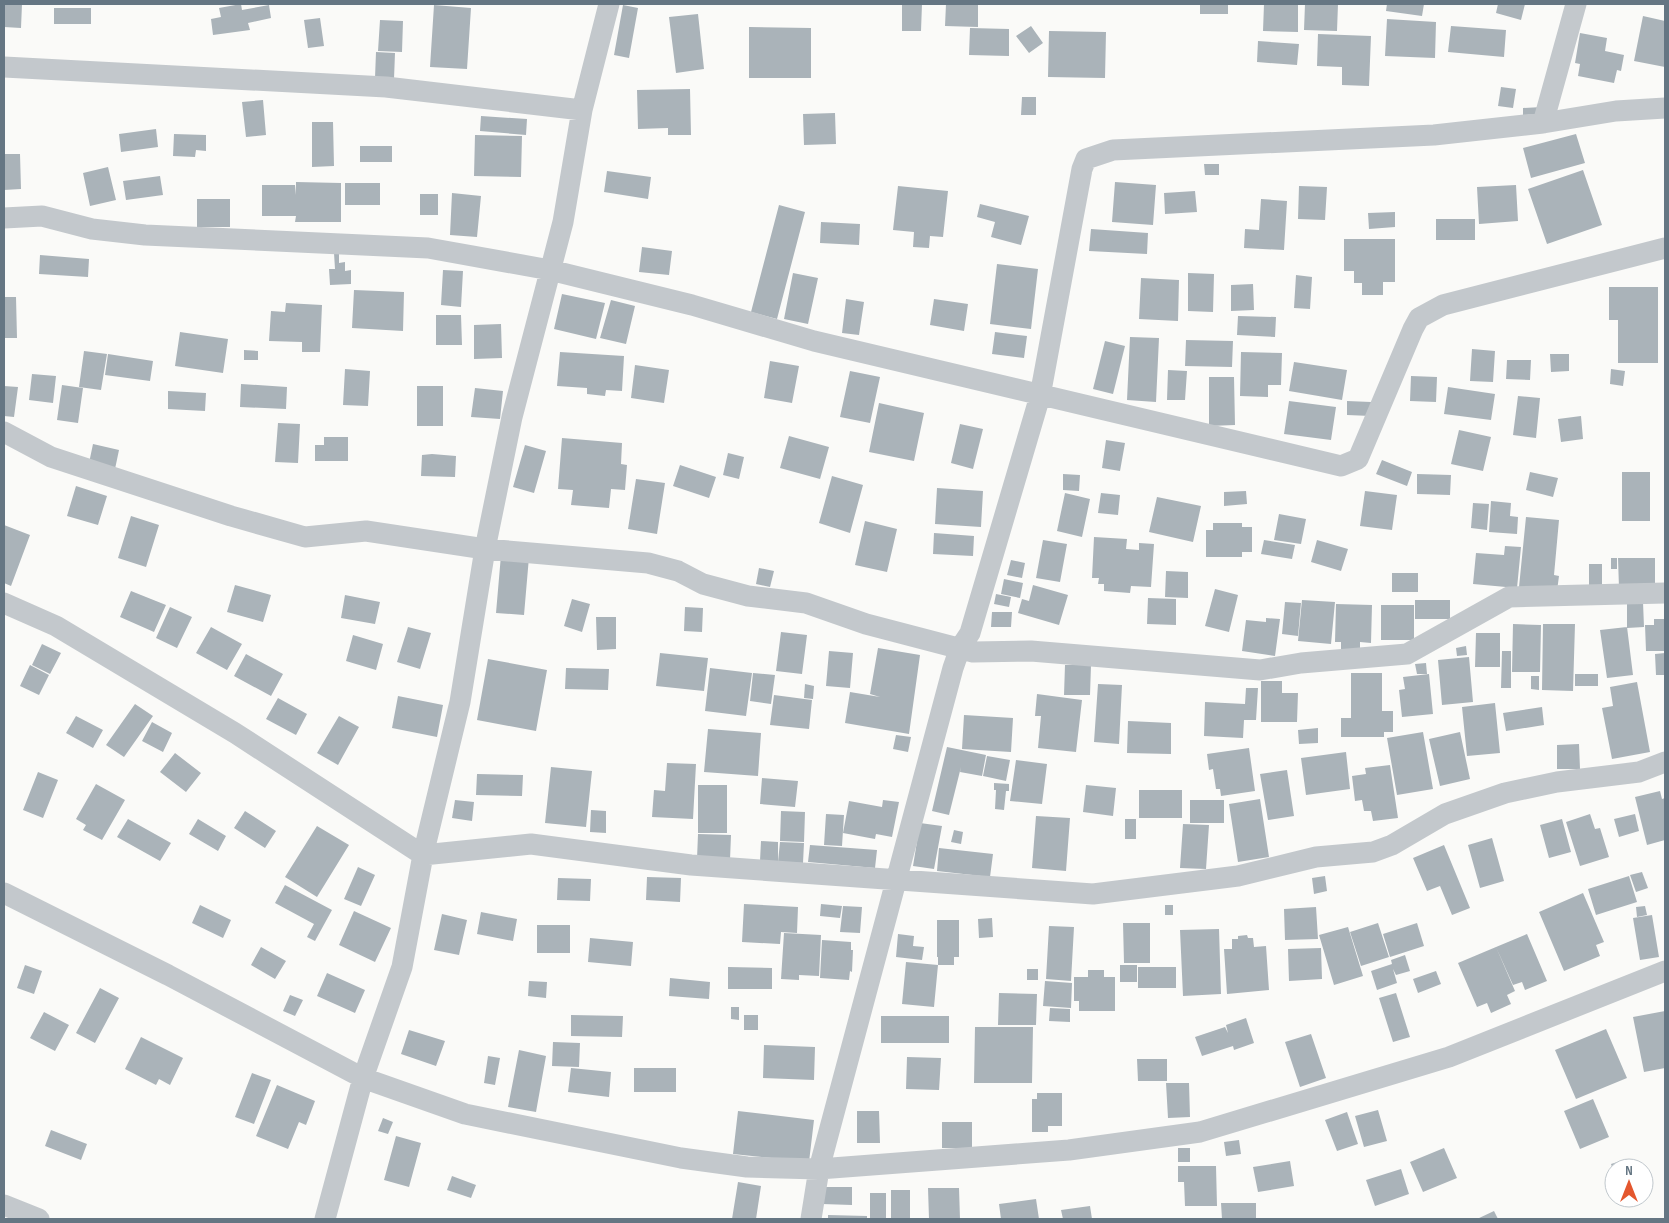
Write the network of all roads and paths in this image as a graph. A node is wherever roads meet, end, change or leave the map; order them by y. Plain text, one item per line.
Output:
1 (609, 4) edge
2 (1576, 4) edge
3 (4, 67) edge
4 (1665, 108) edge
5 (582, 110) junction
6 (1543, 123) junction
7 (4, 218) edge
8 (1665, 248) edge
9 (550, 270) junction
10 (1040, 396) junction
11 (4, 432) edge
12 (485, 549) junction
13 (1665, 593) edge
14 (4, 603) edge
15 (960, 648) junction
16 (1665, 762) edge
17 (424, 855) junction
18 (895, 879) junction
19 (4, 893) edge
20 (1665, 971) edge
21 (363, 1078) junction
22 (818, 1169) junction
23 (4, 1205) edge
24 (39, 1219) edge
25 (325, 1219) edge
26 (811, 1219) edge

1 - 5 street
2 - 6 street
3 - 5 street
4 - 6 street
5 - 9 street
6 - 10 street
7 - 9 street
8 - 10 street
9 - 10 street
9 - 12 street
10 - 15 street
11 - 12 street
12 - 15 street
12 - 17 street
13 - 15 street
14 - 17 street
15 - 18 street
16 - 18 street
17 - 18 street
17 - 21 street
18 - 22 street
19 - 21 street
20 - 22 street
21 - 22 street
21 - 25 street
22 - 26 street
23 - 24 street

